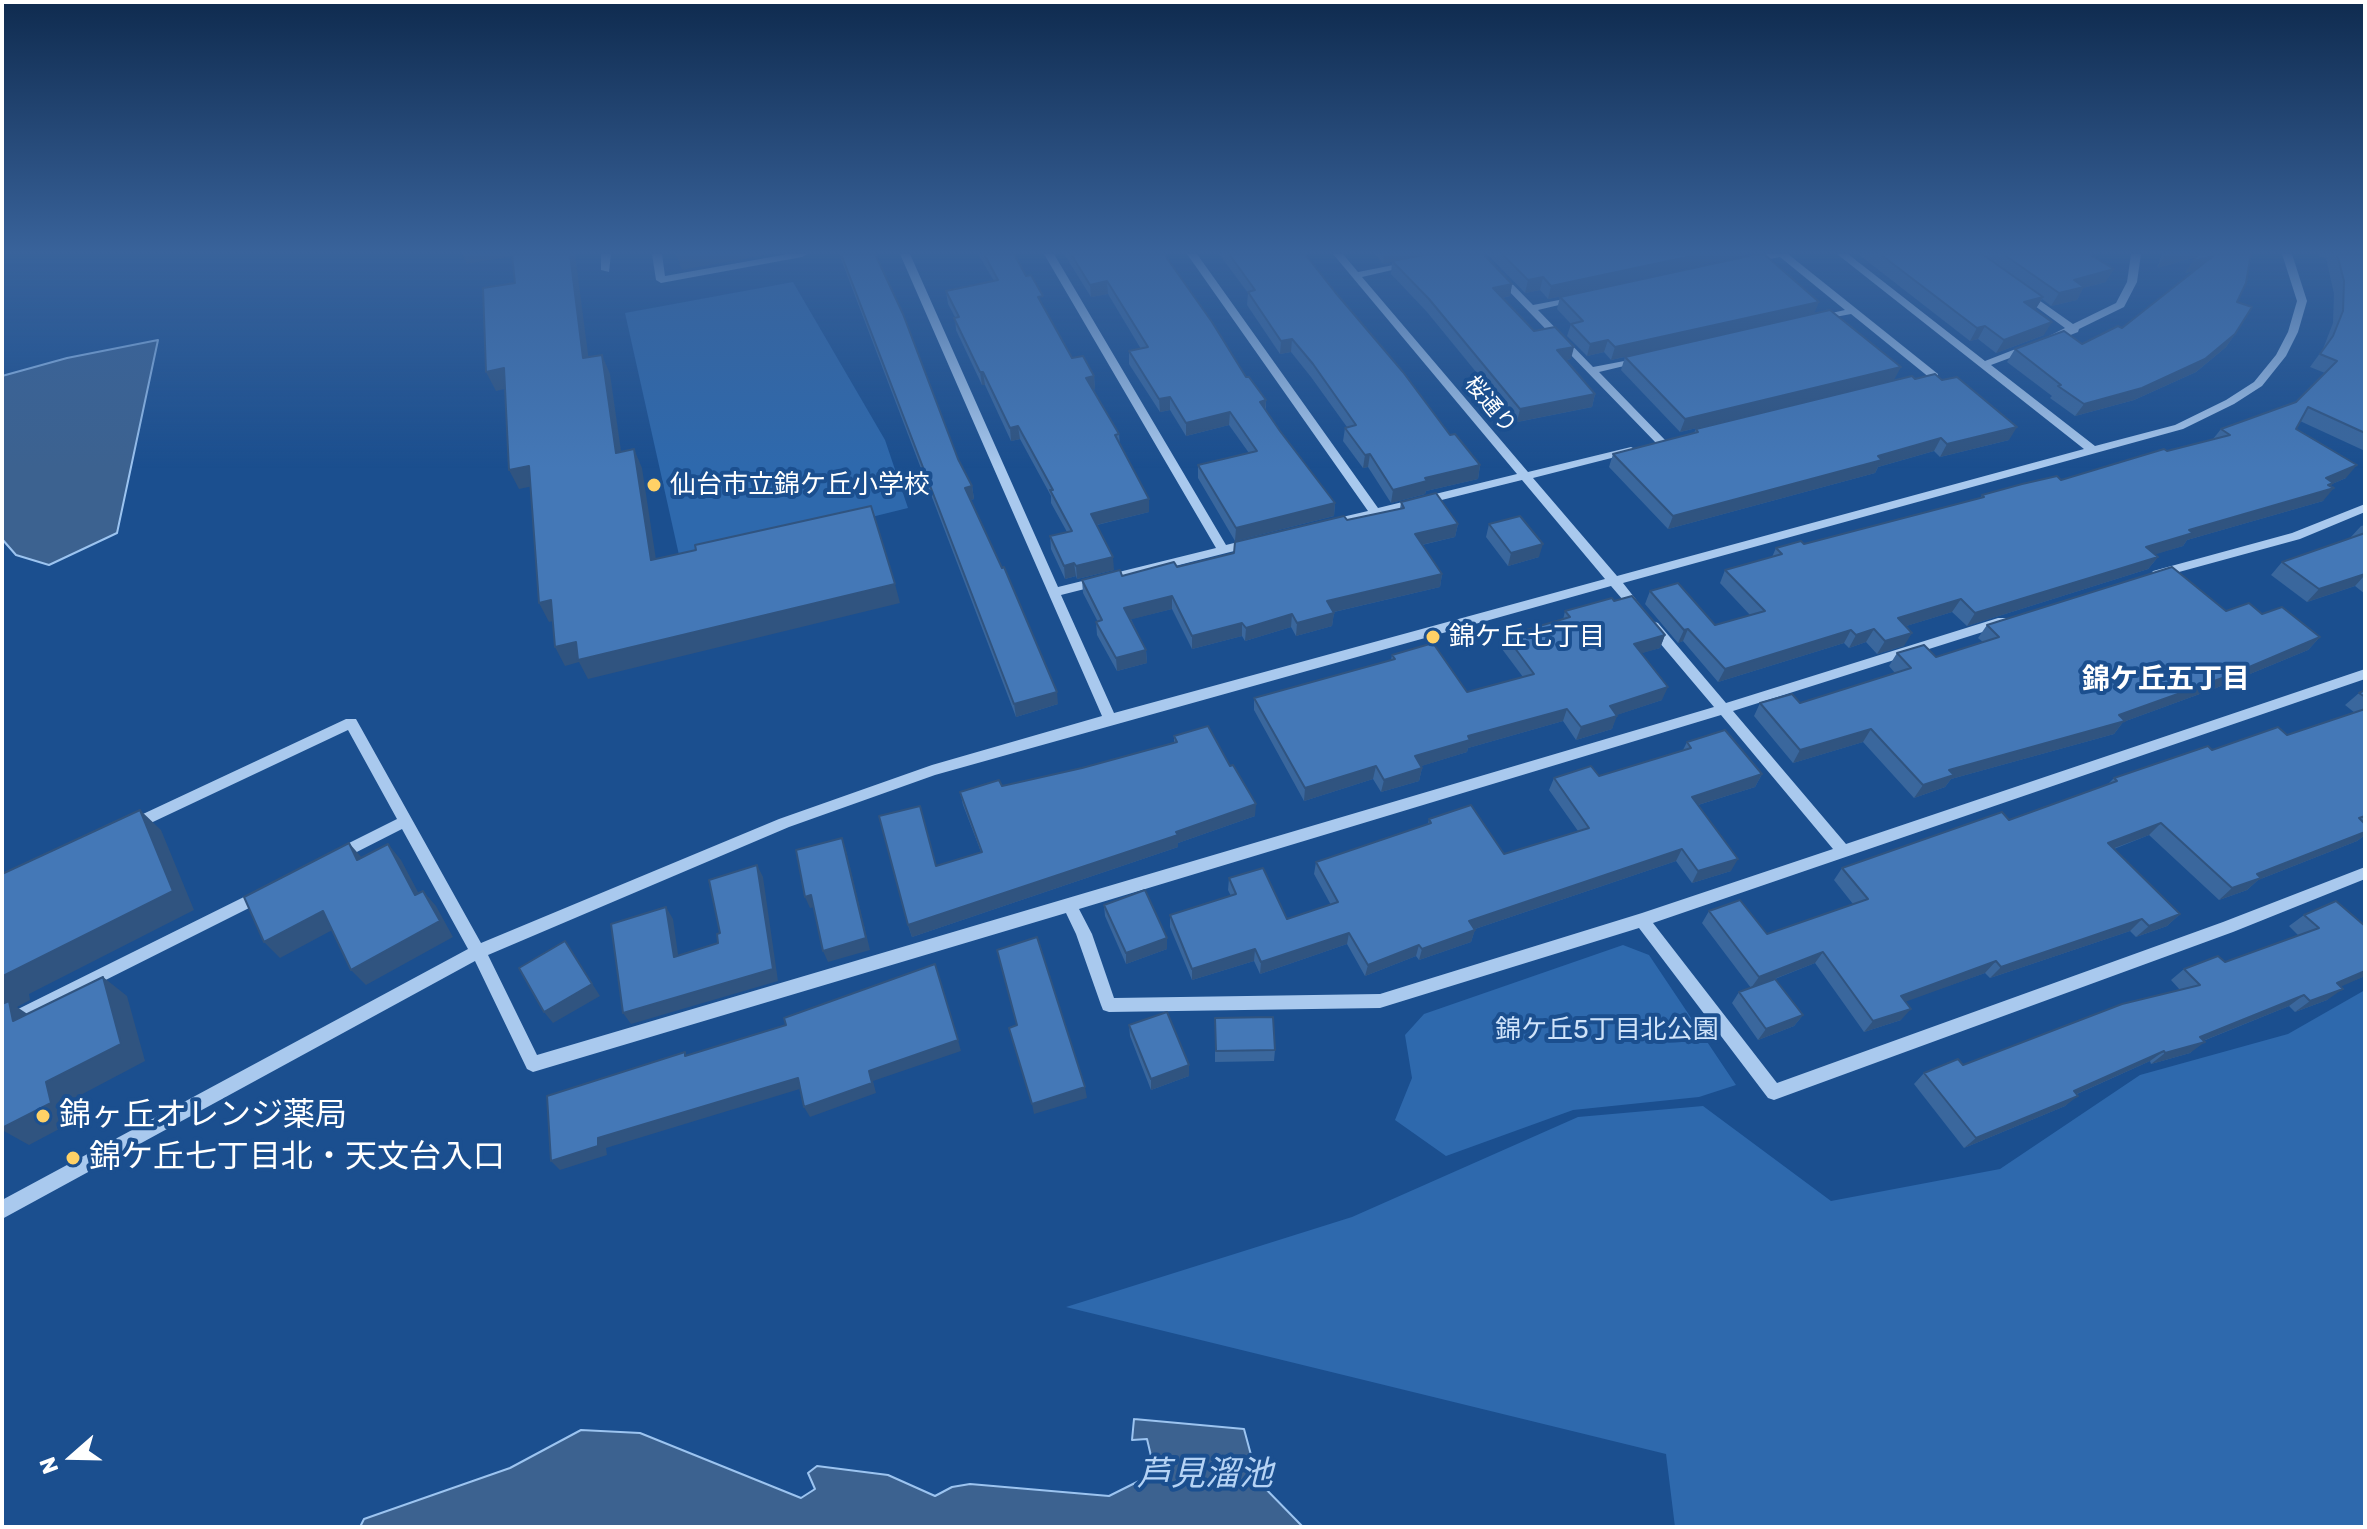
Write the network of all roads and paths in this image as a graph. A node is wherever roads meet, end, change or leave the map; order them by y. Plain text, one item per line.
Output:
1 (937, 325) edge
2 (1091, 325) edge
3 (1243, 325) edge
4 (1398, 325) edge
5 (1548, 325) edge
6 (1870, 325) edge
7 (1935, 325) edge
8 (2068, 325) edge
9 (2083, 325) edge
10 (2295, 325) edge
11 (2074, 330) junction
12 (1653, 356) edge
13 (1985, 364) junction
14 (1592, 370) junction
15 (1919, 380) edge
16 (1677, 439) edge
17 (1662, 443) junction
18 (2092, 450) junction
19 (1525, 477) junction
20 (2365, 508) edge
21 (1375, 512) junction
22 (1314, 527) edge
23 (1268, 538) edge
24 (1223, 550) junction
25 (2141, 578) edge
26 (1613, 580) junction
27 (1055, 592) junction
28 (2024, 614) edge
29 (2365, 674) edge
30 (1724, 708) junction
31 (1110, 719) junction
32 (405, 821) junction
33 (114, 834) edge
34 (1844, 852) junction
35 (322, 863) edge
36 (2365, 873) edge
37 (280, 884) edge
38 (1070, 906) junction
39 (1642, 920) junction
40 (478, 952) junction
41 (2, 1025) edge
42 (2, 1210) edge

1 - 27 street
2 - 24 street
3 - 21 street
4 - 19 street, 桜通り
5 - 14 street
6 - 15 street
7 - 13 street
8 - 11 street
9 - 11 street
10 - 18 street
11 - 13 street
12 - 14 street
13 - 18 street
14 - 17 street
16 - 17 street
17 - 19 street
18 - 26 street
19 - 21 street
19 - 26 street, 桜通り
20 - 25 street
21 - 22 street
23 - 24 street
24 - 27 street
26 - 30 street, 桜通り
26 - 31 street
27 - 31 street
28 - 30 street
29 - 34 street
30 - 34 street, 桜通り
30 - 38 street
31 - 40 street
32 - 33 street
32 - 35 street
32 - 40 street
34 - 39 street
36 - 39 street
37 - 41 street
38 - 39 street
38 - 40 street
40 - 42 street

